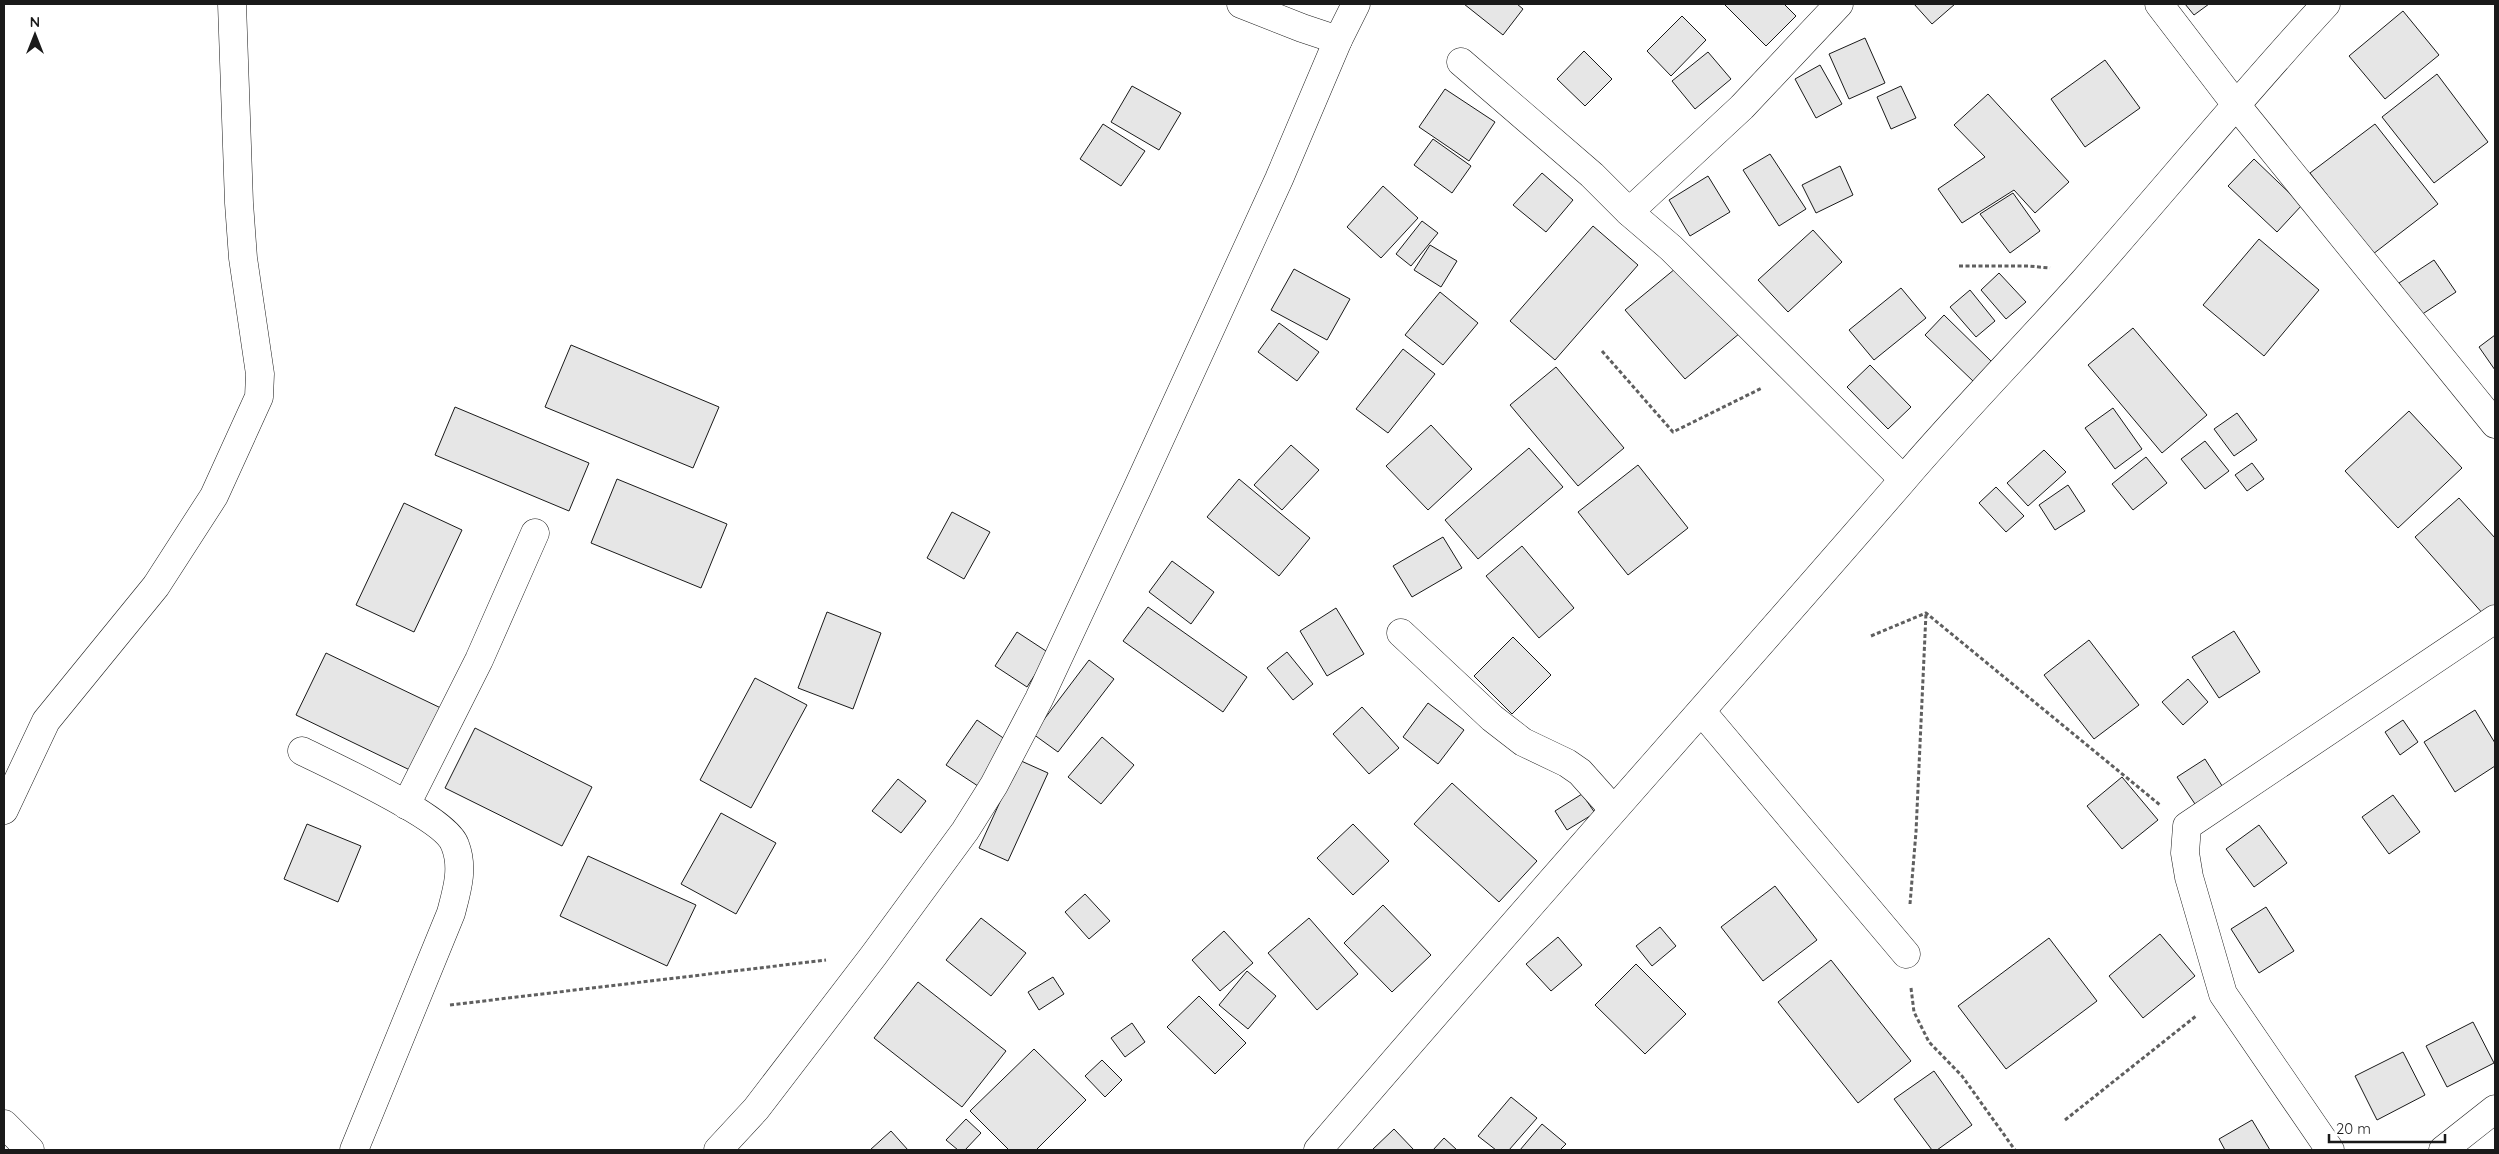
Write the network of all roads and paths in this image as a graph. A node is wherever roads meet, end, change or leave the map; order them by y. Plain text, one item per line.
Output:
1 (232, 4) edge
2 (1241, 4) edge
3 (1356, 4) edge
4 (1839, 4) edge
5 (2159, 4) edge
6 (2326, 4) edge
7 (1338, 40) junction
8 (1461, 62) dead end
9 (2237, 106) junction
10 (1629, 212) junction
11 (1959, 266) dead end
12 (2086, 279) junction
13 (1602, 350) dead end
14 (1794, 372) junction
15 (2495, 424) edge
16 (1903, 479) junction
17 (535, 533) dead end
18 (1926, 613) junction
19 (2495, 619) edge
20 (1401, 633) dead end
21 (1871, 636) dead end
22 (1702, 712) junction
23 (302, 751) dead end
24 (406, 805) junction
25 (1612, 809) junction
26 (4, 810) edge
27 (2187, 826) junction
28 (1906, 954) junction
29 (874, 955) junction
30 (2223, 994) junction
31 (412, 1010) junction
32 (2495, 1109) edge
33 (2065, 1120) dead end
34 (4, 1124) edge
35 (30, 1150) edge
36 (354, 1150) edge
37 (718, 1150) edge
38 (1318, 1150) edge
39 (2015, 1150) edge
40 (2330, 1150) edge
41 (2443, 1150) edge

1 - 26 street
2 - 7 street
3 - 7 street
4 - 10 street
5 - 9 street
6 - 9 street
7 - 29 street
8 - 10 street
9 - 12 street
9 - 15 street
10 - 14 street
11 - 12 path
12 - 16 street
13 - 14 path
14 - 16 street
16 - 22 street
17 - 24 street
18 - 21 path
18 - 27 path
18 - 28 path
19 - 27 street
20 - 25 street
22 - 25 street
22 - 28 street
23 - 24 street
24 - 31 street
25 - 38 street
27 - 30 street
28 - 39 path
29 - 31 path
29 - 37 street
30 - 33 path
30 - 40 street
31 - 36 street
32 - 41 street
34 - 35 street

